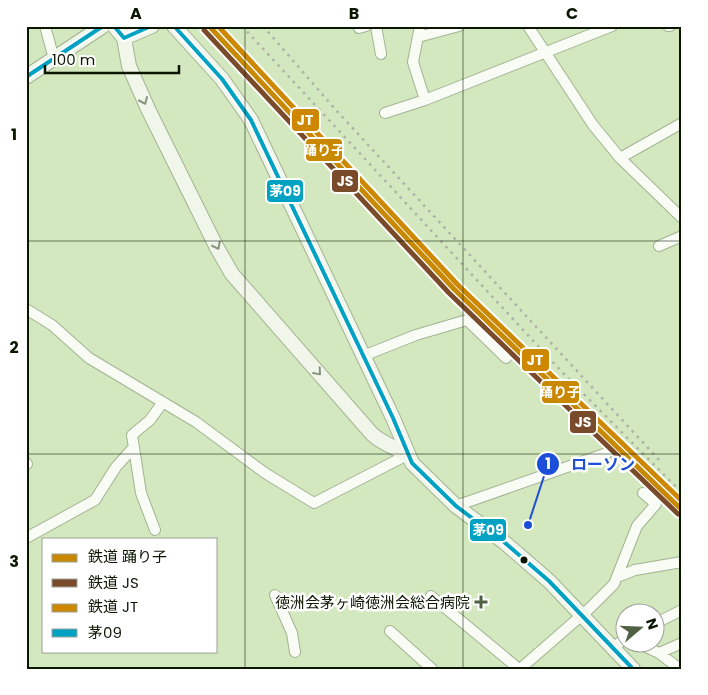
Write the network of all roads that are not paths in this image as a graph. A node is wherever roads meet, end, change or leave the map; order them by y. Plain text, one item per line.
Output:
1 (45, 26) edge
2 (104, 26) edge
3 (114, 26) edge
4 (152, 26) edge
5 (174, 26) edge
6 (358, 26) edge
7 (366, 26) edge
8 (376, 26) edge
9 (420, 26) edge
10 (459, 26) edge
11 (528, 26) edge
12 (612, 26) edge
13 (418, 37) junction
14 (124, 38) junction
15 (545, 53) junction
16 (381, 54) dead end
17 (54, 58) junction
18 (26, 77) edge
19 (425, 100) junction
20 (385, 113) dead end
21 (682, 123) edge
22 (620, 158) junction
23 (682, 218) edge
24 (682, 236) edge
25 (658, 246) dead end
26 (26, 309) edge
27 (363, 356) junction
28 (506, 358) dead end
29 (163, 402) junction
30 (133, 448) junction
31 (607, 453) dead end
32 (407, 455) junction
33 (643, 493) dead end
34 (456, 506) junction
35 (155, 530) dead end
36 (26, 538) edge
37 (682, 562) edge
38 (617, 577) junction
39 (275, 595) dead end
40 (431, 596) dead end
41 (682, 610) edge
42 (582, 615) junction
43 (666, 618) edge
44 (390, 631) dead end
45 (682, 643) edge
46 (616, 646) edge
47 (612, 648) junction
48 (295, 652) dead end
49 (659, 653) joint
50 (432, 669) edge
51 (519, 669) edge
52 (632, 669) edge
53 (680, 669) edge

1 - 17 street
2 - 17 street
3 - 14 street
4 - 14 street
5 - 27 street
6 - 7 street
8 - 16 street
9 - 13 street
10 - 13 street
11 - 15 street
12 - 15 street
13 - 19 street
14 -> 32 street
15 - 19 street
15 - 22 street
17 - 18 street
19 - 20 street
21 - 22 street
22 - 23 street
24 - 25 street
26 - 29 street
27 - 28 street
27 - 32 street
29 - 30 street
29 - 32 street
30 - 35 street
30 - 36 street
31 - 34 street
32 - 34 street
33 - 38 street
34 - 42 street
37 - 38 street
38 - 42 street
39 - 48 street
40 - 51 street
41 - 43 street
42 - 47 street
42 - 51 street
44 - 50 street
45 - 49 street
46 - 47 street
47 - 52 street
49 - 53 street

